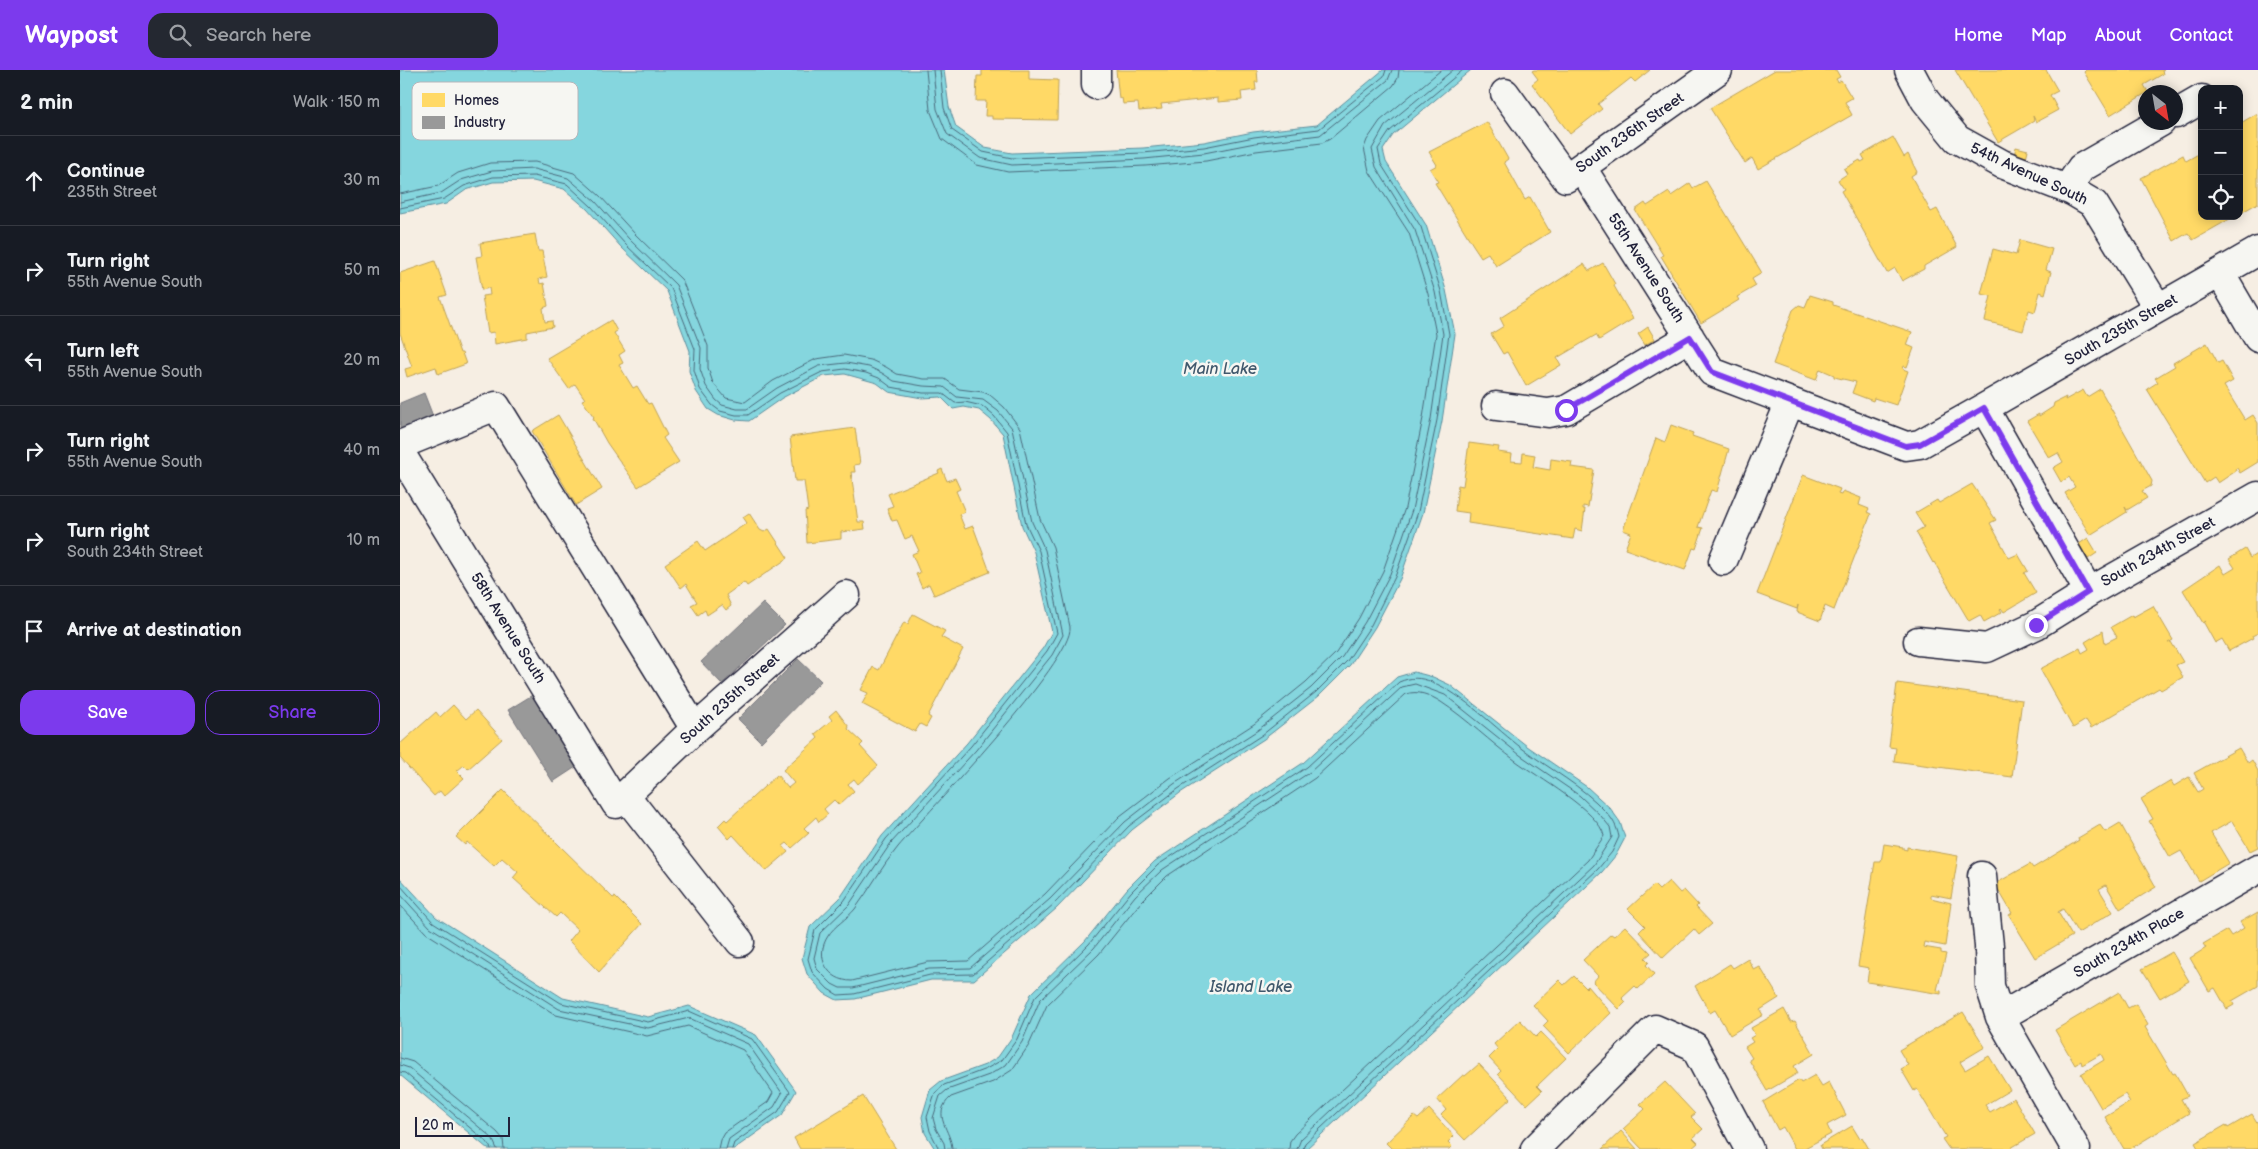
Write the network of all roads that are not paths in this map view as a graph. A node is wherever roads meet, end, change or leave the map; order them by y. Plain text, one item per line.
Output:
1 (1718, 70) edge
2 (1909, 70) edge
3 (1505, 93) dead end
4 (2198, 101) edge
5 (2183, 110) edge
6 (2147, 130) edge
7 (1574, 173) junction
8 (2067, 189) junction
9 (2258, 251) edge
10 (2220, 273) junction
11 (2158, 308) junction
12 (1690, 337) junction
13 (2258, 338) edge
14 (1790, 402) junction
15 (1496, 406) dead end
16 (1984, 408) junction
17 (400, 445) edge
18 (400, 452) edge
19 (2258, 496) edge
20 (1723, 561) dead end
21 (2088, 592) junction
22 (846, 595) dead end
23 (1918, 640) dead end
24 (695, 729) junction
25 (621, 800) junction
26 (2258, 869) edge
27 (1982, 876) dead end
28 (740, 942) dead end
29 (2000, 1017) junction
30 (1535, 1149) edge
31 (1749, 1149) edge
32 (2076, 1149) edge

1 - 7 street, South 236th Street
2 - 8 street, 54th Avenue South
3 - 7 street, 55th Avenue South
4 - 5 street
6 - 8 street
7 - 12 street, 55th Avenue South
8 - 11 street, 54th Avenue South
9 - 10 street, South 235th Street
10 - 11 street, South 235th Street
10 - 13 street
11 - 16 street, South 235th Street
12 - 14 street, 55th Avenue South
12 - 15 street
14 - 16 street, 55th Avenue South
14 - 20 street
16 - 21 street
17 - 24 street
18 - 25 street, 58th Avenue South
19 - 21 street, South 234th Street
21 - 23 street, South 234th Street
22 - 24 street, South 235th Street
24 - 25 street, South 235th Street
25 - 28 street, 58th Avenue South
26 - 29 street, South 234th Place
27 - 29 street
29 - 32 street
30 - 31 street

